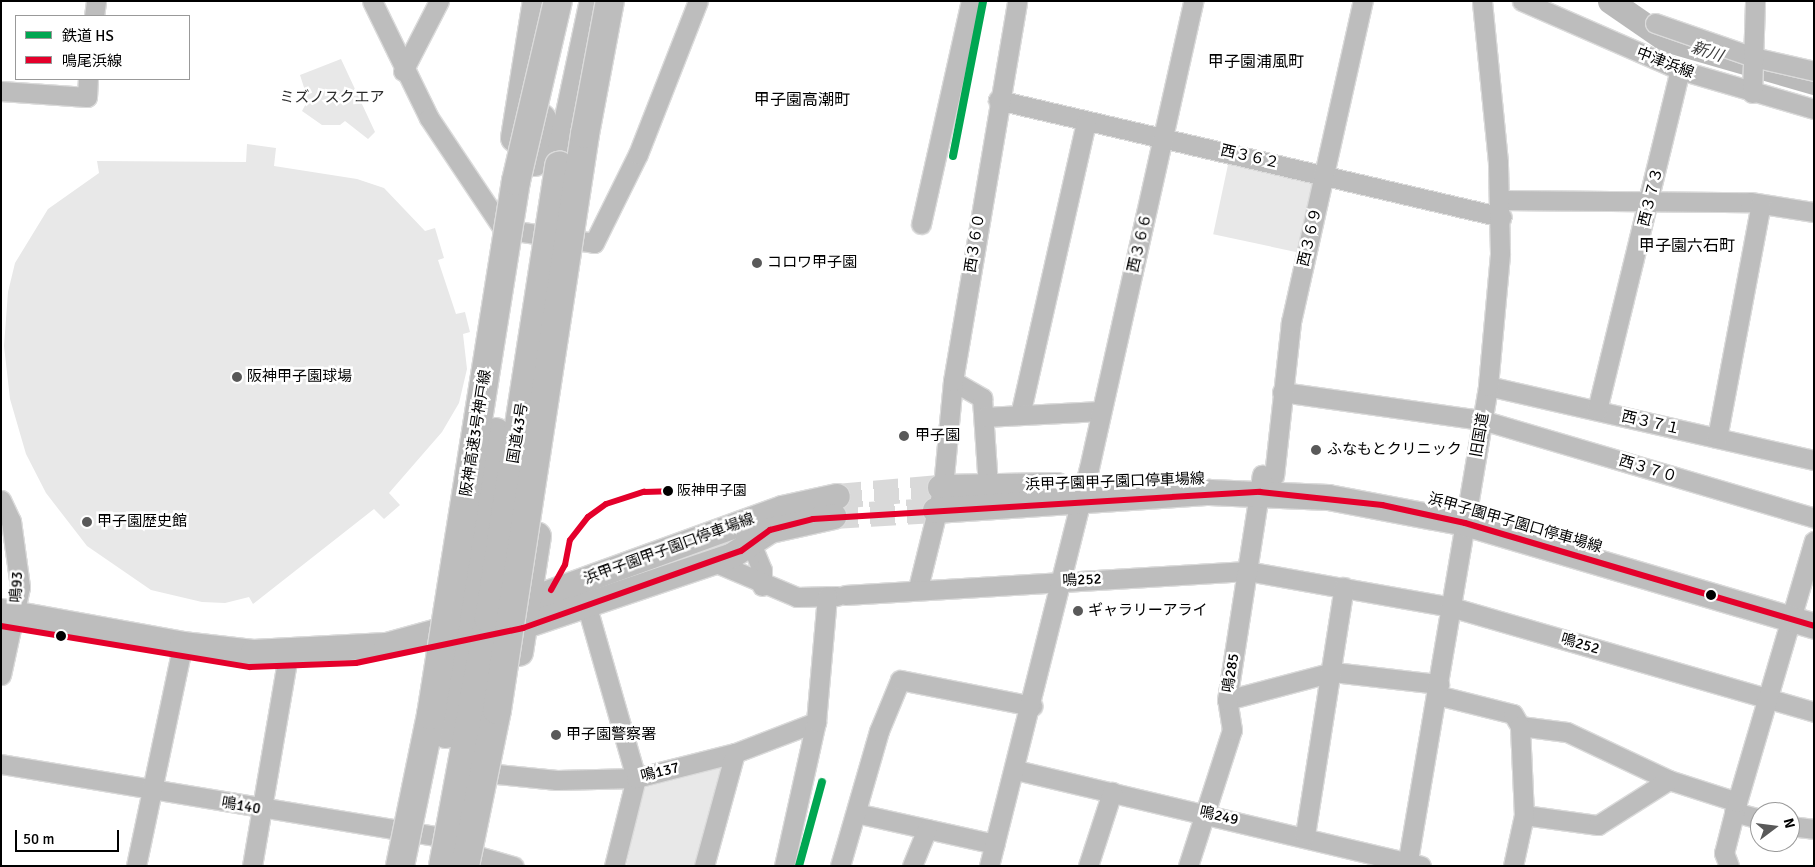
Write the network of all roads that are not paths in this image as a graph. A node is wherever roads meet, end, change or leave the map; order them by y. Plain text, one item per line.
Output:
1 (96, 1) edge
2 (372, 1) edge
3 (439, 1) edge
4 (537, 1) edge
5 (558, 1) edge
6 (565, 1) edge
7 (594, 1) edge
8 (610, 1) edge
9 (622, 1) edge
10 (698, 1) edge
11 (971, 1) edge
12 (1017, 1) edge
13 (1194, 1) edge
14 (1363, 1) edge
15 (1482, 1) edge
16 (1522, 1) edge
17 (1755, 1) edge
18 (94, 15) edge
19 (1655, 23) dead end
20 (1680, 70) junction
21 (403, 71) junction
22 (1814, 71) edge
23 (1752, 72) junction
24 (88, 80) edge
25 (1, 90) edge
26 (998, 100) junction
27 (1814, 109) edge
28 (1086, 122) junction
29 (1164, 138) junction
30 (547, 163) junction
31 (1324, 174) junction
32 (1650, 202) junction
33 (1761, 204) junction
34 (1501, 208) junction
35 (1814, 212) edge
36 (921, 224) dead end
37 (503, 229) junction
38 (578, 241) junction
39 (953, 380) junction
40 (1488, 386) junction
41 (1282, 392) junction
42 (1597, 410) junction
43 (1101, 412) junction
44 (1020, 415) junction
45 (984, 418) junction
46 (1482, 420) junction
47 (1717, 438) junction
48 (1814, 460) edge
49 (1265, 481) junction
50 (988, 487) junction
51 (1083, 492) junction
52 (939, 498) junction
53 (1, 500) edge
54 (835, 506) tunnel mouth
55 (1466, 515) junction
56 (1814, 518) edge
57 (747, 534) junction
58 (1814, 541) edge
59 (714, 562) junction
60 (1247, 571) junction
61 (1060, 581) junction
62 (762, 586) junction
63 (1344, 587) junction
64 (918, 588) junction
65 (836, 596) junction
66 (528, 600) junction
67 (587, 607) junction
68 (1451, 607) junction
69 (1804, 615) edge
70 (7, 619) edge
71 (523, 628) junction
72 (437, 641) junction
73 (180, 658) junction
74 (286, 667) junction
75 (1333, 672) junction
76 (1, 674) edge
77 (1438, 689) junction
78 (1766, 698) junction
79 (1227, 700) junction
80 (1032, 706) junction
81 (1814, 712) edge
82 (816, 722) junction
83 (1520, 726) junction
84 (735, 753) junction
85 (1, 764) edge
86 (1016, 770) junction
87 (497, 774) junction
88 (636, 778) junction
89 (1668, 780) junction
90 (152, 790) junction
91 (1112, 792) junction
92 (1735, 807) junction
93 (263, 810) junction
94 (856, 813) junction
95 (1205, 813) junction
96 (1750, 814) edge
97 (1524, 815) junction
98 (1800, 827) edge
99 (927, 828) junction
100 (1814, 829) edge
101 (402, 830) junction
102 (1304, 835) junction
103 (995, 844) junction
104 (475, 858) edge
105 (1412, 865) edge
106 (136, 866) edge
107 (252, 866) edge
108 (394, 866) edge
109 (400, 866) edge
110 (419, 866) edge
111 (443, 866) edge
112 (514, 866) edge
113 (614, 866) edge
114 (704, 866) edge
115 (784, 866) edge
116 (840, 866) edge
117 (912, 866) edge
118 (989, 866) edge
119 (1088, 866) edge
120 (1188, 866) edge
121 (1513, 866) edge
122 (1729, 866) edge

1 - 18 street
2 - 21 street
3 - 21 street
4 - 37 highway
5 - 109 highway, 阪神高速3号神戸線, bridge
6 - 30 highway, 国道43号
7 - 30 highway, 国道43号
8 - 104 highway, bridge
9 - 38 highway
10 - 38 street
11 - 36 street
12 - 26 street, 西３６０
13 - 29 street, 西３６６
14 - 31 street, 西３６９
15 - 34 street, 旧国道
16 - 20 street, 中津浜線
17 - 23 street
19 - 23 street
20 - 23 street, 中津浜線
20 - 32 street, 西３７３
21 - 37 street
22 - 23 street
23 - 27 street, 中津浜線
24 - 25 street
26 - 28 street, 西３６２
26 - 39 street, 西３６０
28 - 29 street, 西３６２
28 - 44 street
29 - 31 street, 西３６２
29 - 43 street, 西３６６
30 - 110 highway, 国道43号, bridge
30 - 111 highway, 国道43号, bridge
31 - 34 street, 西３６２
31 - 41 street, 西３６９
32 - 33 street, 西３６２
32 - 34 street, 西３６２
32 - 42 street, 西３７３
33 - 35 street, 西３６２
33 - 47 street
34 - 40 street, 旧国道
37 - 38 street
37 - 72 highway
38 - 66 highway
39 - 45 street
39 - 52 street, 西３６０
40 - 42 street, 西３７１
40 - 46 street, 旧国道
41 - 46 street, 西３７０
41 - 49 street, 西３６９
42 - 47 street, 西３７１
43 - 44 street
43 - 51 street, 西３６６
44 - 45 street
45 - 50 street
46 - 55 street, 旧国道
46 - 56 street, 西３７０
47 - 48 street, 西３７１
49 - 51 main road, 浜甲子園甲子園口停車場線
49 - 55 main road, 浜甲子園甲子園口停車場線
49 - 60 street, 鳴285
50 - 51 main road, 浜甲子園甲子園口停車場線
50 - 52 main road, 浜甲子園甲子園口停車場線
51 - 52 main road, 浜甲子園甲子園口停車場線
51 - 61 street, 西３６６
52 - 64 street, 西３６０
53 - 70 street, 鳴93
54 - 57 main road, 浜甲子園甲子園口停車場線
55 - 68 street, 旧国道
55 - 69 main road, 浜甲子園甲子園口停車場線
57 - 59 main road, 浜甲子園甲子園口停車場線
57 - 62 street
57 - 66 main road, 浜甲子園甲子園口停車場線
58 - 69 street
59 - 62 street, 鳴252
59 - 67 main road, 浜甲子園甲子園口停車場線
60 - 61 street, 鳴252
60 - 63 street, 鳴252
60 - 79 street, 鳴285
61 - 64 street, 鳴252
61 - 80 street, 西３６６
62 - 65 street, 鳴252
63 - 68 street, 鳴252
63 - 75 street
64 - 65 street, 鳴252
65 - 82 street
66 - 71 highway
66 - 72 main road, 浜甲子園甲子園口停車場線
67 - 71 main road, 浜甲子園甲子園口停車場線
67 - 88 street
68 - 77 street, 旧国道
68 - 78 street, 鳴252
69 - 78 street
70 - 72 main road, 浜甲子園甲子園口停車場線
70 - 73 main road, 浜甲子園甲子園口停車場線
70 - 76 street, 鳴93
71 - 72 main road, 浜甲子園甲子園口停車場線
71 - 87 highway
72 - 74 main road, 浜甲子園甲子園口停車場線
72 - 101 highway
73 - 74 main road, 浜甲子園甲子園口停車場線
73 - 90 street
74 - 93 street
75 - 77 street
75 - 79 street
75 - 102 street
77 - 83 street
77 - 105 street, 旧国道
78 - 81 street, 鳴252
78 - 92 street
79 - 95 street, 鳴285
80 - 86 street, 西３６６
80 - 94 street
82 - 84 street, 鳴137
82 - 115 street
83 - 89 street
83 - 97 street
84 - 88 street, 鳴137
84 - 114 street
85 - 90 street, 鳴140
86 - 91 street, 鳴249
86 - 103 street, 西３６６
87 - 88 street, 鳴137
87 - 104 highway
88 - 113 street
89 - 92 street
89 - 97 street
90 - 93 street, 鳴140
90 - 106 street
91 - 95 street, 鳴249
91 - 119 street
92 - 96 street
92 - 122 street
93 - 101 street, 鳴140
93 - 107 street
94 - 99 street
94 - 116 street
95 - 102 street, 鳴249
95 - 120 street, 鳴285
97 - 121 street
98 - 100 street
99 - 103 street
99 - 117 street
101 - 104 street, 鳴140
101 - 108 highway
102 - 105 street, 鳴249
103 - 118 street, 西３６６
104 - 112 street, 鳴140

